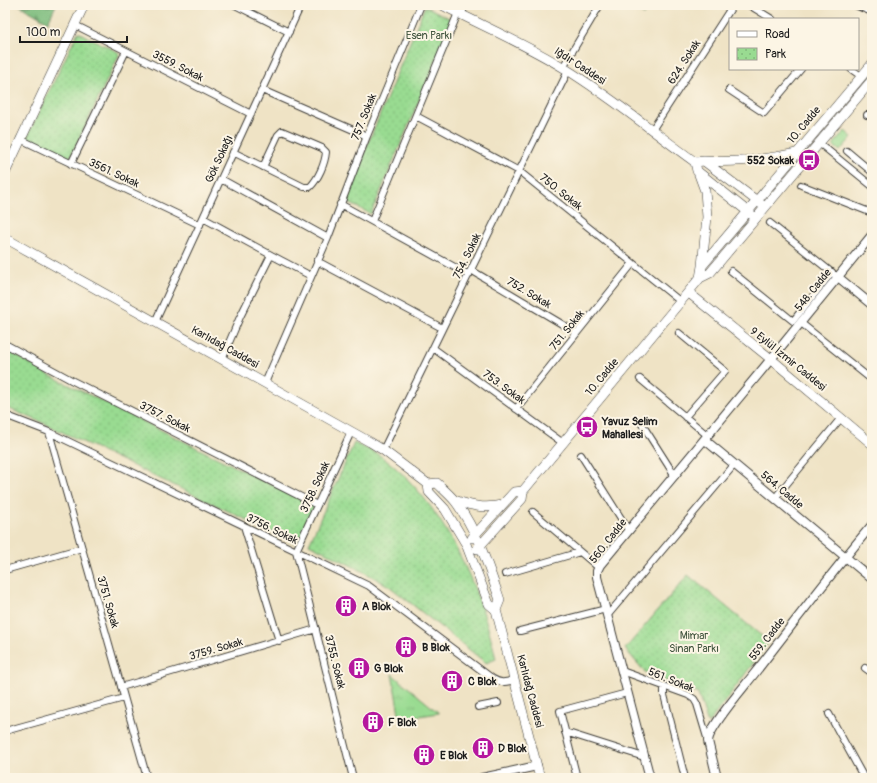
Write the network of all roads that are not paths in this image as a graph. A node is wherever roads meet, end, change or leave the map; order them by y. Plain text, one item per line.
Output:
1 (84, 5) edge
2 (235, 5) edge
3 (301, 5) edge
4 (421, 5) edge
5 (442, 5) edge
6 (466, 5) edge
7 (600, 5) edge
8 (733, 5) edge
9 (749, 5) edge
10 (855, 5) edge
11 (872, 12) edge
12 (460, 14) junction
13 (770, 18) edge
14 (75, 25) junction
15 (289, 32) junction
16 (126, 51) junction
17 (872, 64) edge
18 (565, 69) junction
19 (799, 70) edge
20 (853, 70) edge
21 (862, 76) junction
22 (872, 80) edge
23 (262, 90) junction
24 (729, 90) dead end
25 (251, 114) junction
26 (416, 116) junction
27 (652, 130) junction
28 (367, 136) junction
29 (20, 139) junction
30 (819, 143) junction
31 (847, 151) dead end
32 (233, 152) junction
33 (797, 153) junction
34 (71, 164) junction
35 (699, 165) junction
36 (263, 167) junction
37 (519, 171) junction
38 (872, 172) edge
39 (5, 173) edge
40 (221, 179) junction
41 (801, 185) dead end
42 (872, 186) edge
43 (756, 201) junction
44 (340, 204) junction
45 (765, 208) junction
46 (747, 212) junction
47 (872, 213) edge
48 (203, 218) junction
49 (756, 218) junction
50 (372, 221) junction
51 (770, 223) dead end
52 (200, 225) junction
53 (872, 235) edge
54 (5, 238) edge
55 (328, 238) junction
56 (271, 255) junction
57 (317, 261) junction
58 (633, 263) junction
59 (702, 266) junction
60 (731, 271) dead end
61 (470, 272) junction
62 (835, 275) junction
63 (311, 276) junction
64 (700, 278) junction
65 (688, 293) junction
66 (681, 302) junction
67 (872, 305) edge
68 (155, 322) junction
69 (801, 323) junction
70 (442, 328) junction
71 (577, 333) junction
72 (679, 333) dead end
73 (5, 344) edge
74 (433, 348) junction
75 (222, 359) junction
76 (771, 359) junction
77 (640, 379) dead end
78 (872, 380) edge
79 (264, 383) junction
80 (516, 409) junction
81 (5, 415) edge
82 (685, 417) junction
83 (841, 418) junction
84 (640, 421) dead end
85 (50, 432) junction
86 (352, 432) junction
87 (706, 438) junction
88 (563, 443) junction
89 (872, 444) edge
90 (383, 450) junction
91 (581, 455) dead end
92 (734, 465) junction
93 (675, 476) junction
94 (428, 484) junction
95 (523, 491) junction
96 (775, 498) junction
97 (454, 500) junction
98 (318, 505) junction
99 (502, 505) junction
100 (533, 512) dead end
101 (872, 525) edge
102 (244, 526) junction
103 (629, 531) junction
104 (475, 534) junction
105 (466, 544) junction
106 (481, 545) junction
107 (82, 548) junction
108 (296, 551) junction
109 (580, 552) junction
110 (471, 556) junction
111 (845, 557) junction
112 (599, 568) junction
113 (5, 570) edge
114 (505, 574) dead end
115 (872, 579) edge
116 (496, 610) junction
117 (606, 613) junction
118 (316, 629) junction
119 (520, 631) dead end
120 (279, 640) junction
121 (865, 668) dead end
122 (622, 671) junction
123 (872, 673) edge
124 (515, 680) junction
125 (664, 686) junction
126 (121, 687) junction
127 (627, 693) junction
128 (124, 698) junction
129 (498, 703) dead end
130 (478, 708) dead end
131 (829, 714) dead end
132 (5, 731) edge
133 (565, 732) junction
134 (708, 741) junction
135 (644, 757) junction
136 (537, 766) junction
137 (147, 778) edge
138 (353, 778) edge
139 (482, 778) edge
140 (540, 778) edge
141 (577, 778) edge
142 (650, 778) edge
143 (685, 778) edge
144 (717, 778) edge
145 (864, 778) edge

1 - 14 main road
2 - 15 street
3 - 15 street, Gök Sokağı
4 - 28 street, 757. Sokak
5 - 12 main road, Iğdır Caddesi
6 - 12 street
7 - 18 street, 754. Sokak
8 - 27 street, 624. Sokak
9 - 13 street
10 - 11 street
12 - 18 main road, Iğdır Caddesi
12 - 26 street
14 - 16 street, 3559. Sokak
14 - 29 main road
15 - 23 street, Gök Sokağı
16 - 25 street, 3559. Sokak
16 - 34 street
17 - 21 main road, 10. Cadde
18 - 27 main road, Iğdır Caddesi
18 - 37 street, 754. Sokak
19 - 24 street
20 - 21 street
21 - 33 main road, 10. Cadde
22 - 30 main road, 10. Cadde
23 - 25 street, Gök Sokağı
23 - 28 street
25 - 32 street, Gök Sokağı
26 - 37 street, 750. Sokak
26 - 50 street
27 - 35 main road, Iğdır Caddesi
28 - 44 street, 757. Sokak
29 - 34 street, 3561. Sokak
29 - 39 main road
30 - 42 street
30 - 45 main road, 10. Cadde
31 - 38 street
32 - 36 street
32 - 40 street, Gök Sokağı
33 - 35 main road
33 - 43 main road, 10. Cadde
34 - 52 street, 3561. Sokak
35 - 43 main road, Iğdır Caddesi
35 - 46 main road, Iğdır Caddesi
35 - 59 main road
36 - 36 street
37 - 58 street, 750. Sokak
37 - 61 street, 754. Sokak
40 - 48 street, Gök Sokağı
40 - 55 street
41 - 47 street
43 - 45 main road, Iğdır Caddesi
43 - 46 main road, 10. Cadde
44 - 50 street, 752. Sokak
44 - 55 street, 757. Sokak
45 - 49 main road, 10. Cadde
46 - 49 main road, Iğdır Caddesi
46 - 59 main road, 10. Cadde
48 - 52 street, Gök Sokağı
48 - 56 street
49 - 64 main road, 10. Cadde
50 - 61 street, 752. Sokak
51 - 62 street
52 - 68 street, Gök Sokağı
53 - 62 street, 548. Cadde
54 - 68 main road, Karlıdağ Caddesi
55 - 57 street, 757. Sokak
56 - 63 street
56 - 75 street
57 - 63 street, 757. Sokak
57 - 70 street
58 - 66 street, 750. Sokak
58 - 71 street, 751. Sokak
59 - 64 main road, 10. Cadde
60 - 62 street
61 - 70 street, 754. Sokak
61 - 71 street, 752. Sokak
62 - 67 street
62 - 69 street, 548. Cadde
63 - 79 street, 757. Sokak
64 - 65 main road, 10. Cadde
65 - 66 main road, 10. Cadde
65 - 76 main road, 9 Eylül İzmir Caddesi
66 - 88 main road, 10. Cadde
68 - 75 main road, Karlıdağ Caddesi
69 - 76 street, 548. Cadde
69 - 78 street
70 - 74 street, 754. Sokak
71 - 80 street, 751. Sokak
72 - 82 street
73 - 98 street, 3757. Sokak
74 - 80 street, 753. Sokak
74 - 90 street, 754. Sokak
75 - 79 main road, Karlıdağ Caddesi
76 - 83 main road, 9 Eylül İzmir Caddesi
76 - 87 street, 560. Cadde
77 - 82 street
79 - 86 main road, Karlıdağ Caddesi
80 - 88 street, 753. Sokak
81 - 85 street, 3756. Sokak
82 - 87 street
83 - 89 main road, 9 Eylül İzmir Caddesi
83 - 96 street
84 - 93 street
85 - 102 street, 3756. Sokak
85 - 107 street, 3751. Sokak
86 - 90 main road, Karlıdağ Caddesi
86 - 98 street, 3758. Sokak
87 - 92 street, 564. Cadde
87 - 93 street, 560. Cadde
88 - 95 main road, 10. Cadde
90 - 94 main road, Karlıdağ Caddesi
91 - 103 street
92 - 96 street, 564. Cadde
92 - 117 street
93 - 103 street, 560. Cadde
94 - 97 main road, Karlıdağ Caddesi
94 - 105 main road, Karlıdağ Caddesi
95 - 99 main road, 10. Cadde
95 - 106 main road, 10. Cadde
96 - 111 street, 564. Cadde
97 - 99 main road
97 - 104 main road, Karlıdağ Caddesi
98 - 108 street, 3758. Sokak
99 - 104 main road, 10. Cadde
100 - 109 street
101 - 111 street, 559. Cadde
102 - 108 street, 3756. Sokak
102 - 120 street
103 - 112 street, 560. Cadde
104 - 105 main road, 10. Cadde
104 - 106 main road, Karlıdağ Caddesi
105 - 110 main road, Karlıdağ Caddesi
106 - 110 main road, 10. Cadde
106 - 116 main road, Karlıdağ Caddesi
107 - 113 street
107 - 126 street, 3751. Sokak
108 - 118 street, 3755. Sokak
108 - 124 street, 3756. Sokak
109 - 112 street
109 - 114 street
110 - 116 main road, Karlıdağ Caddesi
111 - 115 street, 564. Cadde
111 - 134 street, 559. Cadde
112 - 117 street, 560. Cadde
116 - 124 main road, Karlıdağ Caddesi
117 - 119 street
117 - 122 street, 560. Cadde
118 - 120 street, 3759. Sokak
118 - 138 street, 3755. Sokak
120 - 126 street, 3759. Sokak
121 - 123 street
122 - 125 street, 561. Sokak
122 - 127 street, 560. Cadde
124 - 136 main road, Karlıdağ Caddesi
125 - 134 street, 561. Sokak
125 - 143 street
126 - 128 street, 3751. Sokak
127 - 133 street
127 - 135 street, 560. Cadde
128 - 132 street
128 - 137 street, 3751. Sokak
129 - 130 street
131 - 145 street
133 - 135 street
133 - 141 street
134 - 144 street
135 - 142 street, 560. Cadde
136 - 139 street
136 - 140 main road, Karlıdağ Caddesi

